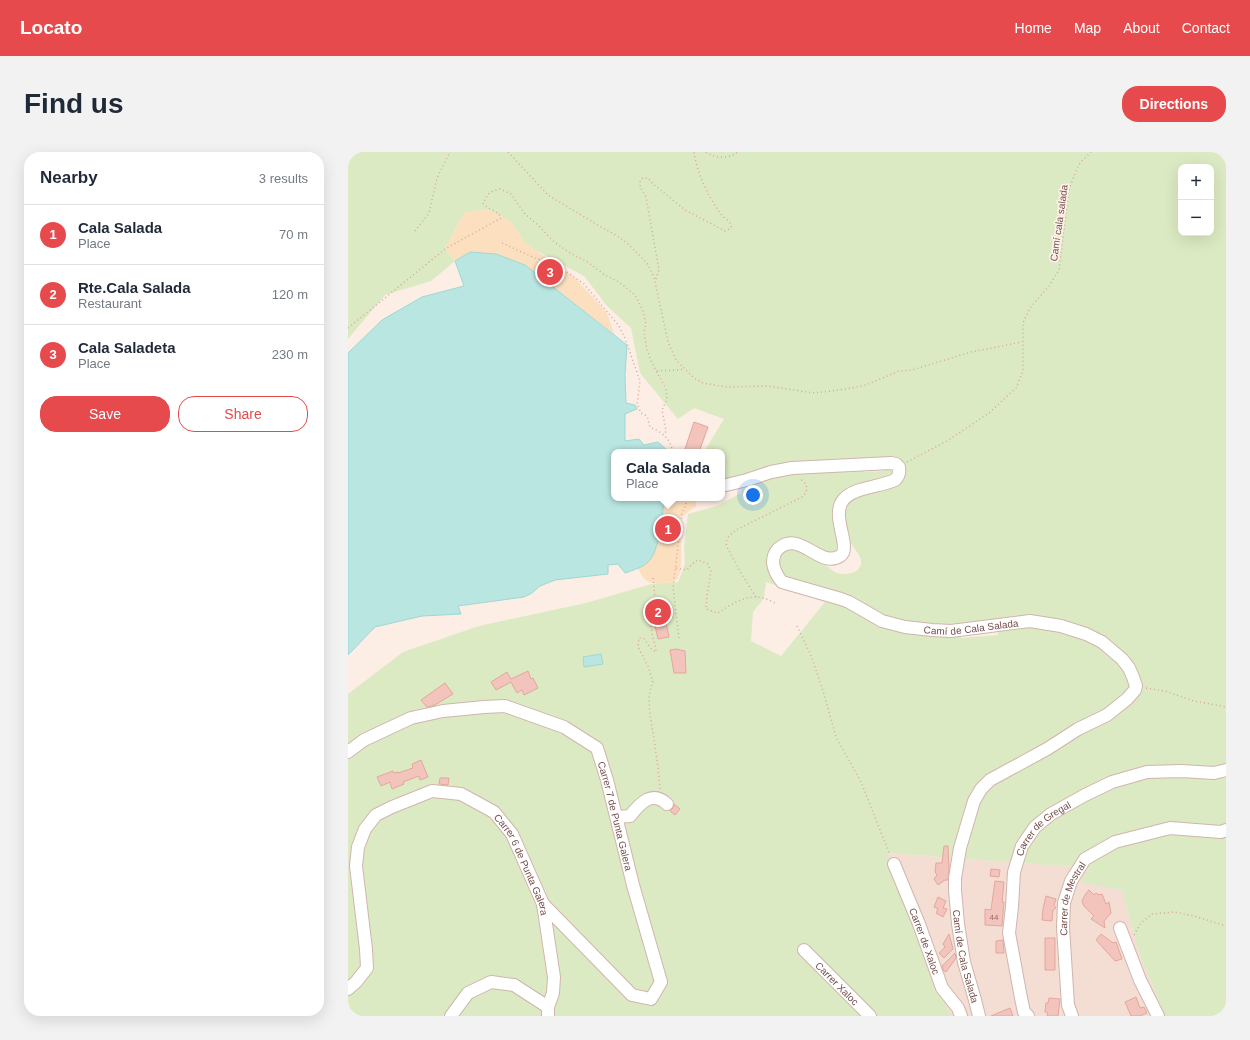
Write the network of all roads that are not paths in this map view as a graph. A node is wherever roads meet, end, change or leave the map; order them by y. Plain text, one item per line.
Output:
1 (725, 485) edge
2 (348, 752) edge
3 (1226, 770) edge
4 (664, 801) road end
5 (617, 817) junction
6 (1226, 830) edge
7 (894, 864) road end
8 (543, 904) junction
9 (1120, 928) dead end
10 (804, 950) dead end
11 (348, 989) edge
12 (548, 1012) edge
13 (451, 1016) edge
14 (870, 1016) edge
15 (961, 1016) edge
16 (979, 1016) edge
17 (1028, 1016) edge
18 (1072, 1016) edge
19 (1158, 1016) edge

1 - 16 street, Camí de Cala Salada
2 - 5 street, Carrer 7 de Punta Galera
3 - 17 street, Carrer de Gregal
4 - 5 street
5 - 8 street, Carrer 7 de Punta Galera
6 - 18 street, Carrer de Mestral
7 - 15 street, Carrer de Xaloc
8 - 11 street, Carrer 6 de Punta Galera
8 - 12 street, Carrer 6 de Punta Galera
9 - 19 street
10 - 14 street, Carrer Xaloc
12 - 13 street

